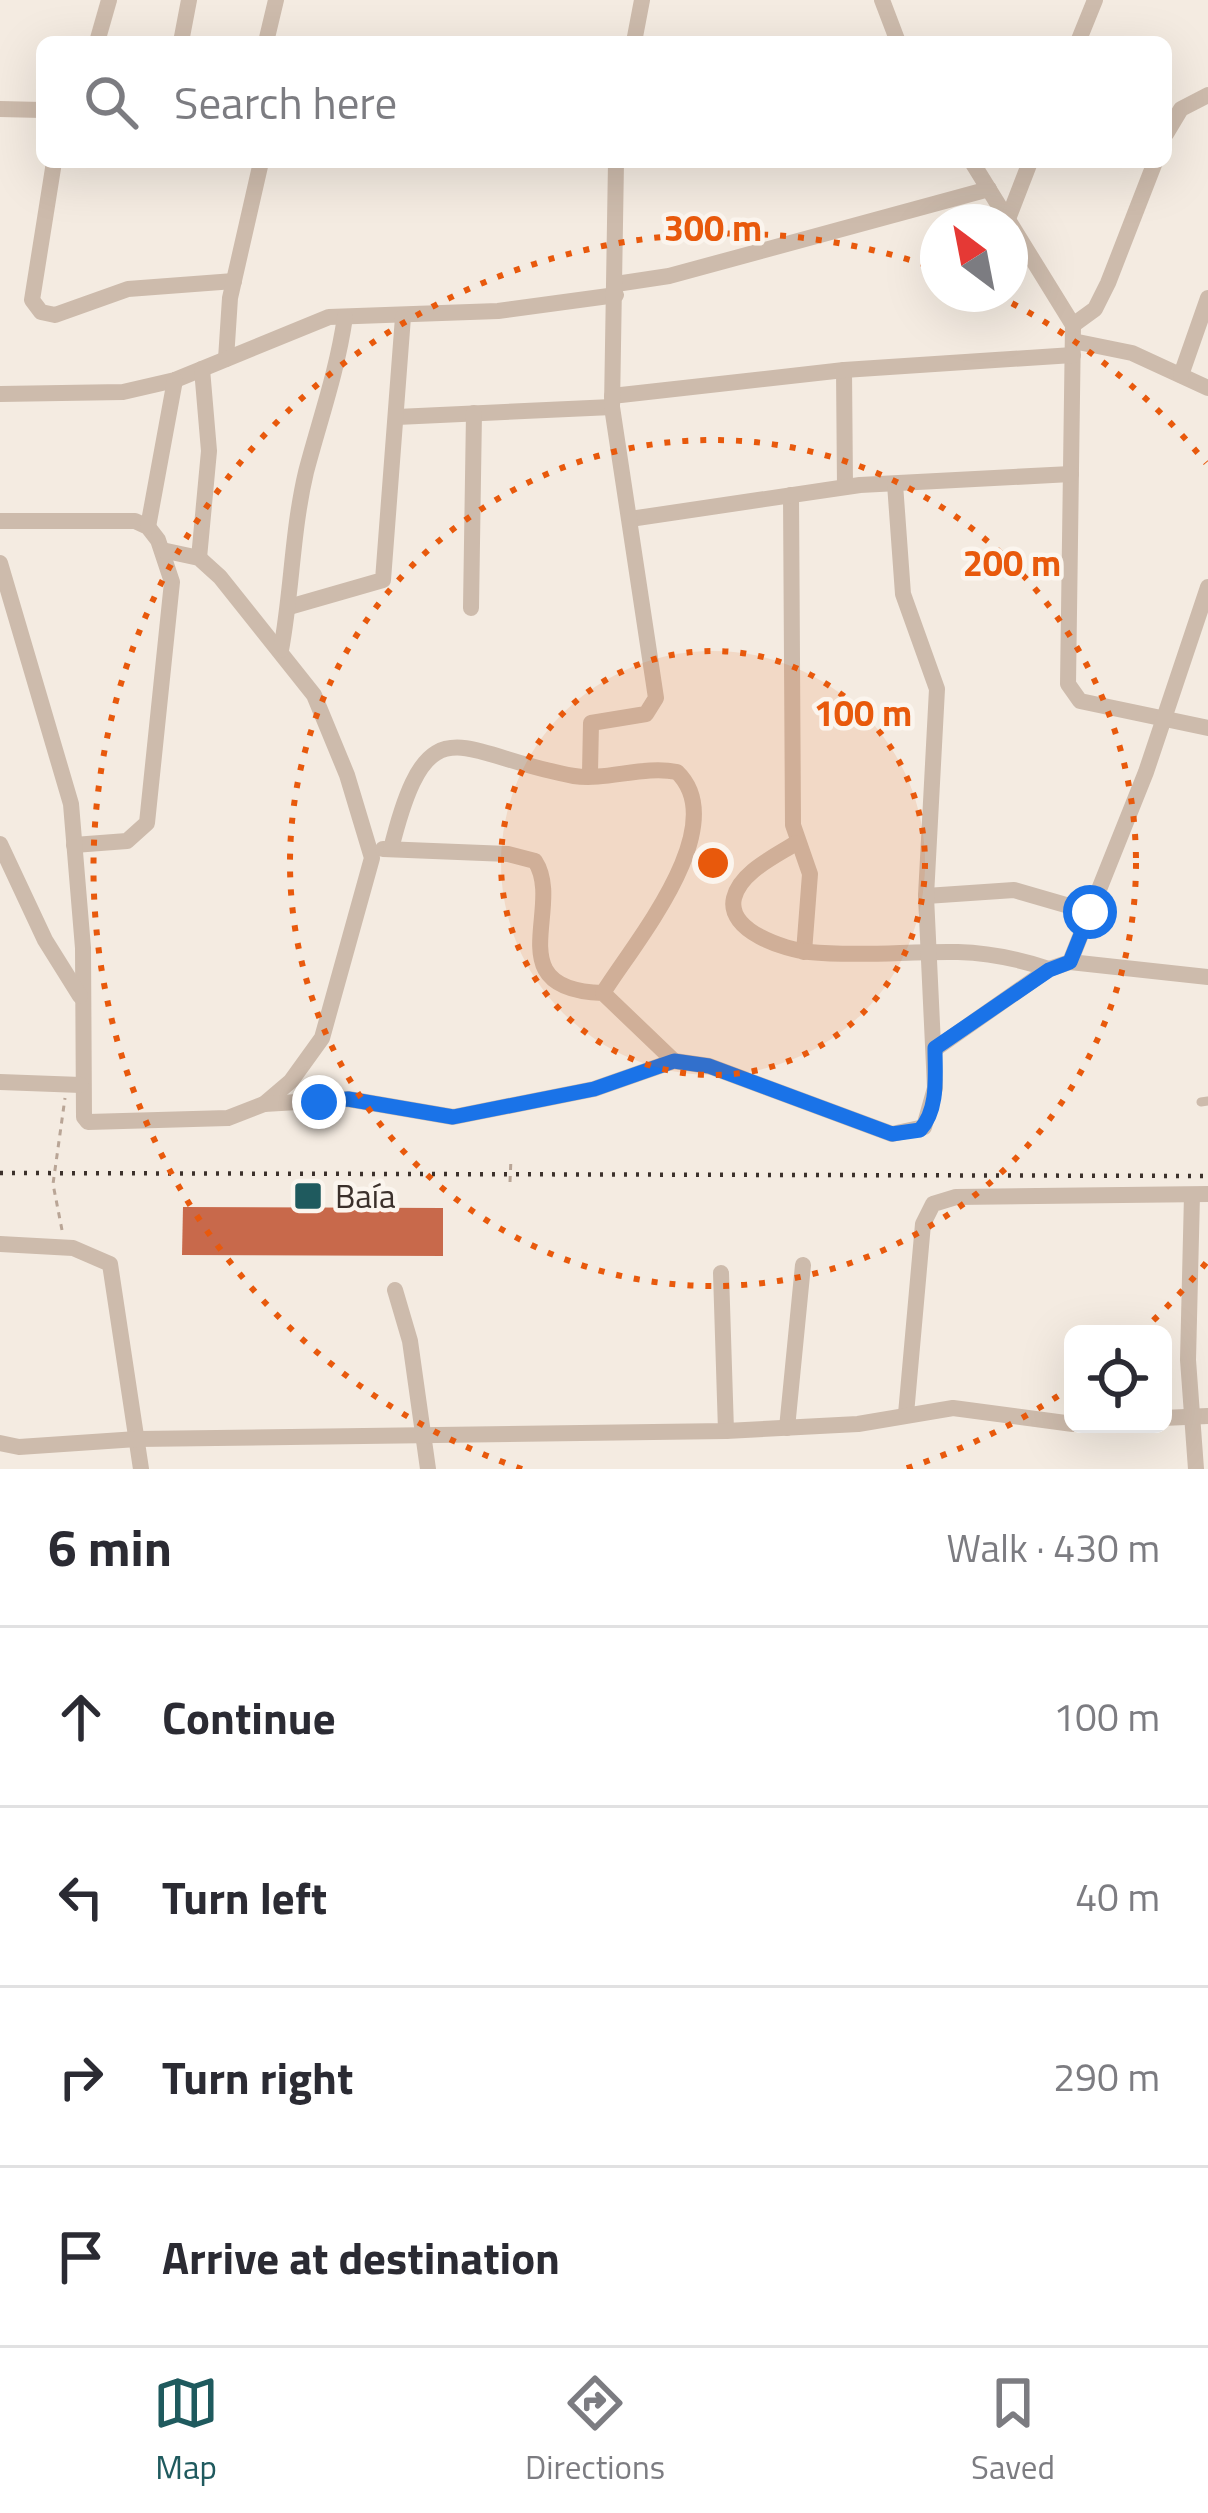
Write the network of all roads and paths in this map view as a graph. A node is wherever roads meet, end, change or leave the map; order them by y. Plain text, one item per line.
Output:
1 (110, 0) edge
2 (189, 0) edge
3 (276, 0) edge
4 (642, 0) edge
5 (882, 0) edge
6 (1095, 0) edge
7 (99, 36) edge
8 (182, 36) edge
9 (267, 36) edge
10 (635, 36) edge
11 (896, 36) edge
12 (1080, 36) edge
13 (1208, 95) edge
14 (0, 109) edge
15 (36, 110) edge
16 (1172, 124) edge
17 (53, 168) edge
18 (260, 168) edge
19 (616, 168) edge
20 (976, 168) edge
21 (1028, 168) edge
22 (1153, 168) edge
23 (989, 189) junction
24 (998, 204) edge
25 (1015, 204) edge
26 (1028, 257) edge
27 (234, 281) junction
28 (616, 290) junction
29 (1208, 298) edge
30 (403, 316) junction
31 (345, 317) junction
32 (1073, 340) junction
33 (226, 359) junction
34 (202, 369) junction
35 (844, 370) junction
36 (1181, 375) junction
37 (175, 380) junction
38 (1208, 388) edge
39 (0, 394) edge
40 (612, 401) junction
41 (474, 413) junction
42 (397, 417) junction
43 (1071, 474) junction
44 (895, 484) junction
45 (845, 487) junction
46 (791, 495) junction
47 (630, 519) junction
48 (0, 521) edge
49 (148, 527) junction
50 (162, 550) junction
51 (200, 558) junction
52 (0, 563) edge
53 (1208, 587) edge
54 (289, 607) junction
55 (471, 608) dead end
56 (1187, 643) junction
57 (1208, 646) edge
58 (281, 650) junction
59 (1161, 716) junction
60 (1208, 728) edge
61 (590, 773) junction
62 (796, 843) junction
63 (0, 844) edge
64 (74, 845) junction
65 (370, 849) junction
66 (391, 849) junction
67 (926, 896) junction
68 (1090, 912) junction
69 (804, 952) junction
70 (929, 953) junction
71 (1070, 962) junction
72 (1049, 970) junction
73 (1208, 977) edge
74 (603, 993) junction
75 (80, 996) junction
76 (935, 1048) junction
77 (674, 1061) junction
78 (0, 1082) edge
79 (73, 1085) junction
80 (264, 1104) junction
81 (511, 1158) dead end
82 (510, 1182) dead end
83 (1200, 1195) edge
84 (0, 1244) edge
85 (73, 1248) junction
86 (802, 1265) dead end
87 (721, 1274) dead end
88 (395, 1290) dead end
89 (906, 1414) junction
90 (1200, 1416) edge
91 (1064, 1422) edge
92 (787, 1428) junction
93 (726, 1431) junction
94 (422, 1438) junction
95 (137, 1439) junction
96 (0, 1443) edge
97 (142, 1469) edge
98 (428, 1469) edge
99 (1196, 1469) edge

1 - 7 street
2 - 8 street
3 - 9 street
4 - 10 street
5 - 11 street
6 - 12 street
13 - 16 street
14 - 15 street
17 - 27 street
18 - 27 street
19 - 28 street
20 - 23 street
21 - 25 street
22 - 32 street
23 - 24 street
23 - 28 street
26 - 32 street
27 - 33 street
28 - 30 street
28 - 40 street
29 - 36 street
30 - 31 street
30 - 42 street
31 - 33 street
31 - 54 street
32 - 35 street
32 - 36 street
32 - 43 street
33 - 34 street
34 - 37 street
34 - 51 street
35 - 40 street
35 - 45 street
36 - 38 street
37 - 39 street
37 - 49 street
40 - 41 street
40 - 47 street
41 - 42 street
41 - 55 street
42 - 54 street
43 - 44 street
43 - 59 street
44 - 45 street
44 - 67 street
45 - 46 street
46 - 47 street
46 - 62 street
47 - 61 street
48 - 49 street
49 - 50 street
50 - 51 street
50 - 64 street
51 - 58 street
52 - 64 street
53 - 56 street
54 - 58 street
56 - 57 street
56 - 59 street
58 - 65 street
59 - 60 street
59 - 68 street
61 - 66 street
61 - 74 street
62 - 69 street
62 - 69 street
63 - 75 street
64 - 75 street
65 - 66 street
65 - 80 street
66 - 74 street
67 - 68 street
67 - 70 street
68 - 71 street
69 - 70 street
70 - 72 street
70 - 76 street
71 - 72 street
71 - 73 street
72 - 76 street
74 - 77 street
75 - 79 street
76 - 77 street
77 - 80 street
78 - 79 street
79 - 80 street
79 - 85 path
81 - 82 path
83 - 89 street
83 - 90 street
84 - 85 street
85 - 95 street
86 - 92 street
87 - 93 street
88 - 94 street
89 - 91 street
89 - 92 street
90 - 99 street
92 - 93 street
93 - 94 street
94 - 95 street
94 - 98 street
95 - 96 street
95 - 97 street

